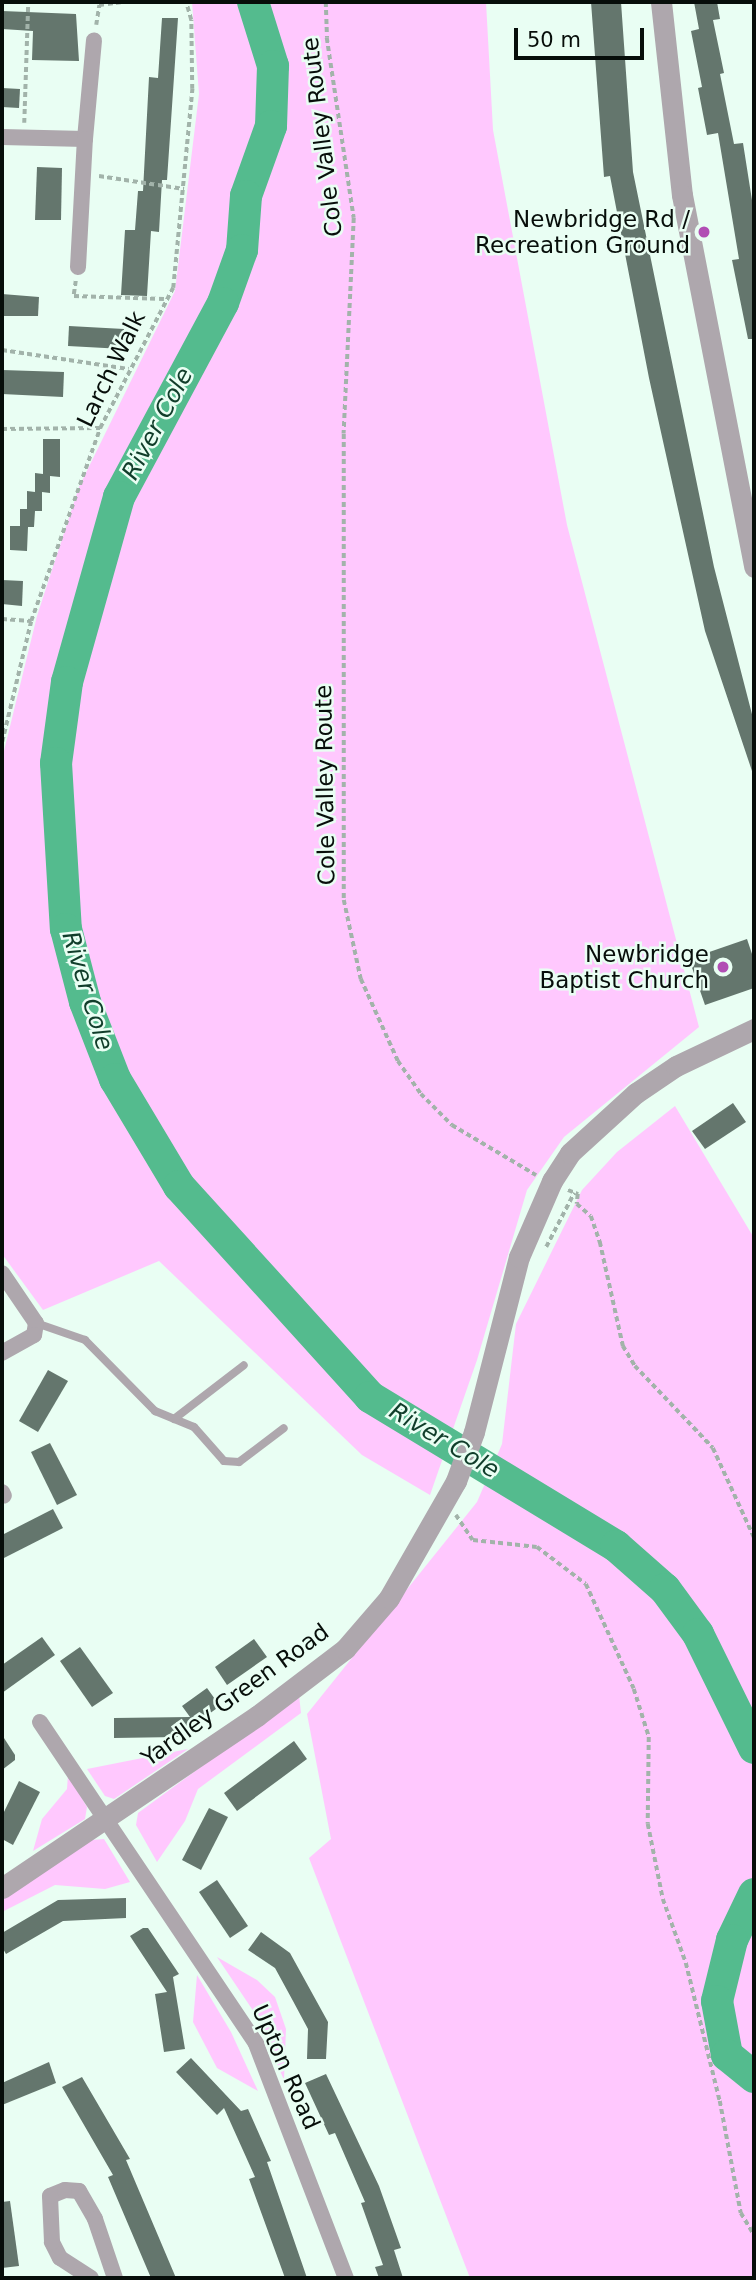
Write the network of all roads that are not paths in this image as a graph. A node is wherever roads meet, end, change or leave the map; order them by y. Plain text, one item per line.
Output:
1 (660, 2) edge
2 (94, 40) road end
3 (2, 137) edge
4 (85, 139) junction
5 (78, 267) road end
6 (754, 567) edge
7 (754, 1029) edge
8 (2, 1273) edge
9 (36, 1323) junction
10 (2, 1353) edge
11 (244, 1366) dead end
12 (174, 1419) junction
13 (284, 1428) dead end
14 (40, 1722) dead end
15 (108, 1819) junction
16 (2, 1888) edge
17 (91, 2278) edge
18 (115, 2278) edge
19 (346, 2278) edge

1 - 6 street
2 - 4 street
3 - 4 street
4 - 5 street
7 - 15 street, Yardley Green Road
8 - 9 street
9 - 10 street
9 - 12 lane
11 - 12 lane
12 - 13 lane
14 - 15 street, Upton Road
15 - 16 street, Yardley Green Road
15 - 19 street, Upton Road
17 - 18 street

